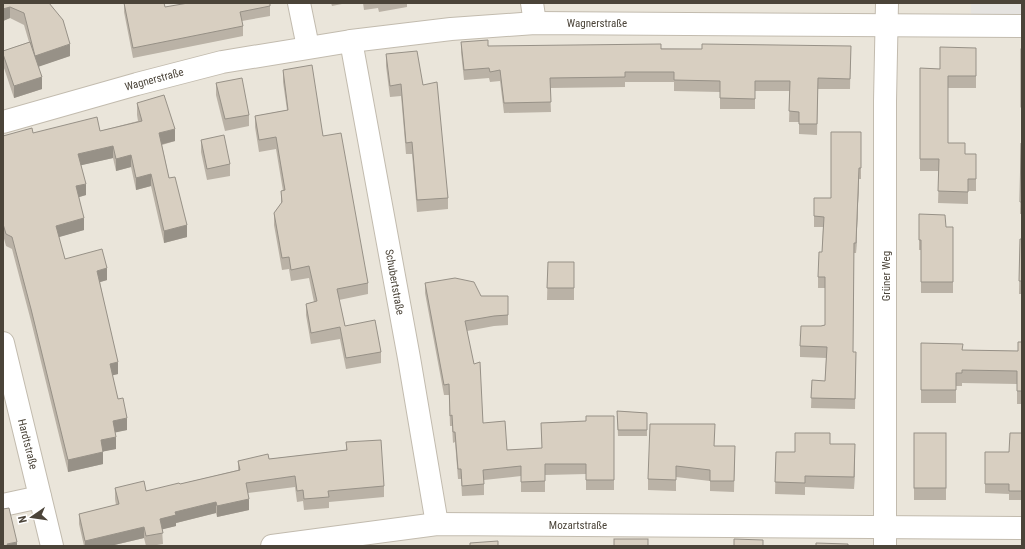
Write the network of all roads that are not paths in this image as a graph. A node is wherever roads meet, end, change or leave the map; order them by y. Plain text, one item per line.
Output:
1 (299, 3) edge
2 (887, 3) edge
3 (533, 13) edge
4 (887, 25) junction
5 (1022, 26) edge
6 (351, 40) junction
7 (308, 47) junction
8 (3, 122) edge
9 (3, 343) edge
10 (40, 497) junction
11 (3, 505) edge
12 (437, 524) junction
13 (1022, 528) edge
14 (885, 537) edge
15 (52, 546) edge
16 (272, 546) edge

1 - 7 street
2 - 4 street, Grüner Weg
3 - 4 street, Wagnerstraße
3 - 6 street, Wagnerstraße
4 - 5 street
4 - 14 street, Grüner Weg
6 - 7 street, Wagnerstraße
6 - 12 street, Schubertstraße
7 - 8 street, Wagnerstraße
9 - 10 street, Hardtstraße
10 - 11 street
10 - 15 street, Hardtstraße
12 - 14 street, Mozartstraße
12 - 16 street, Mozartstraße
13 - 14 street

